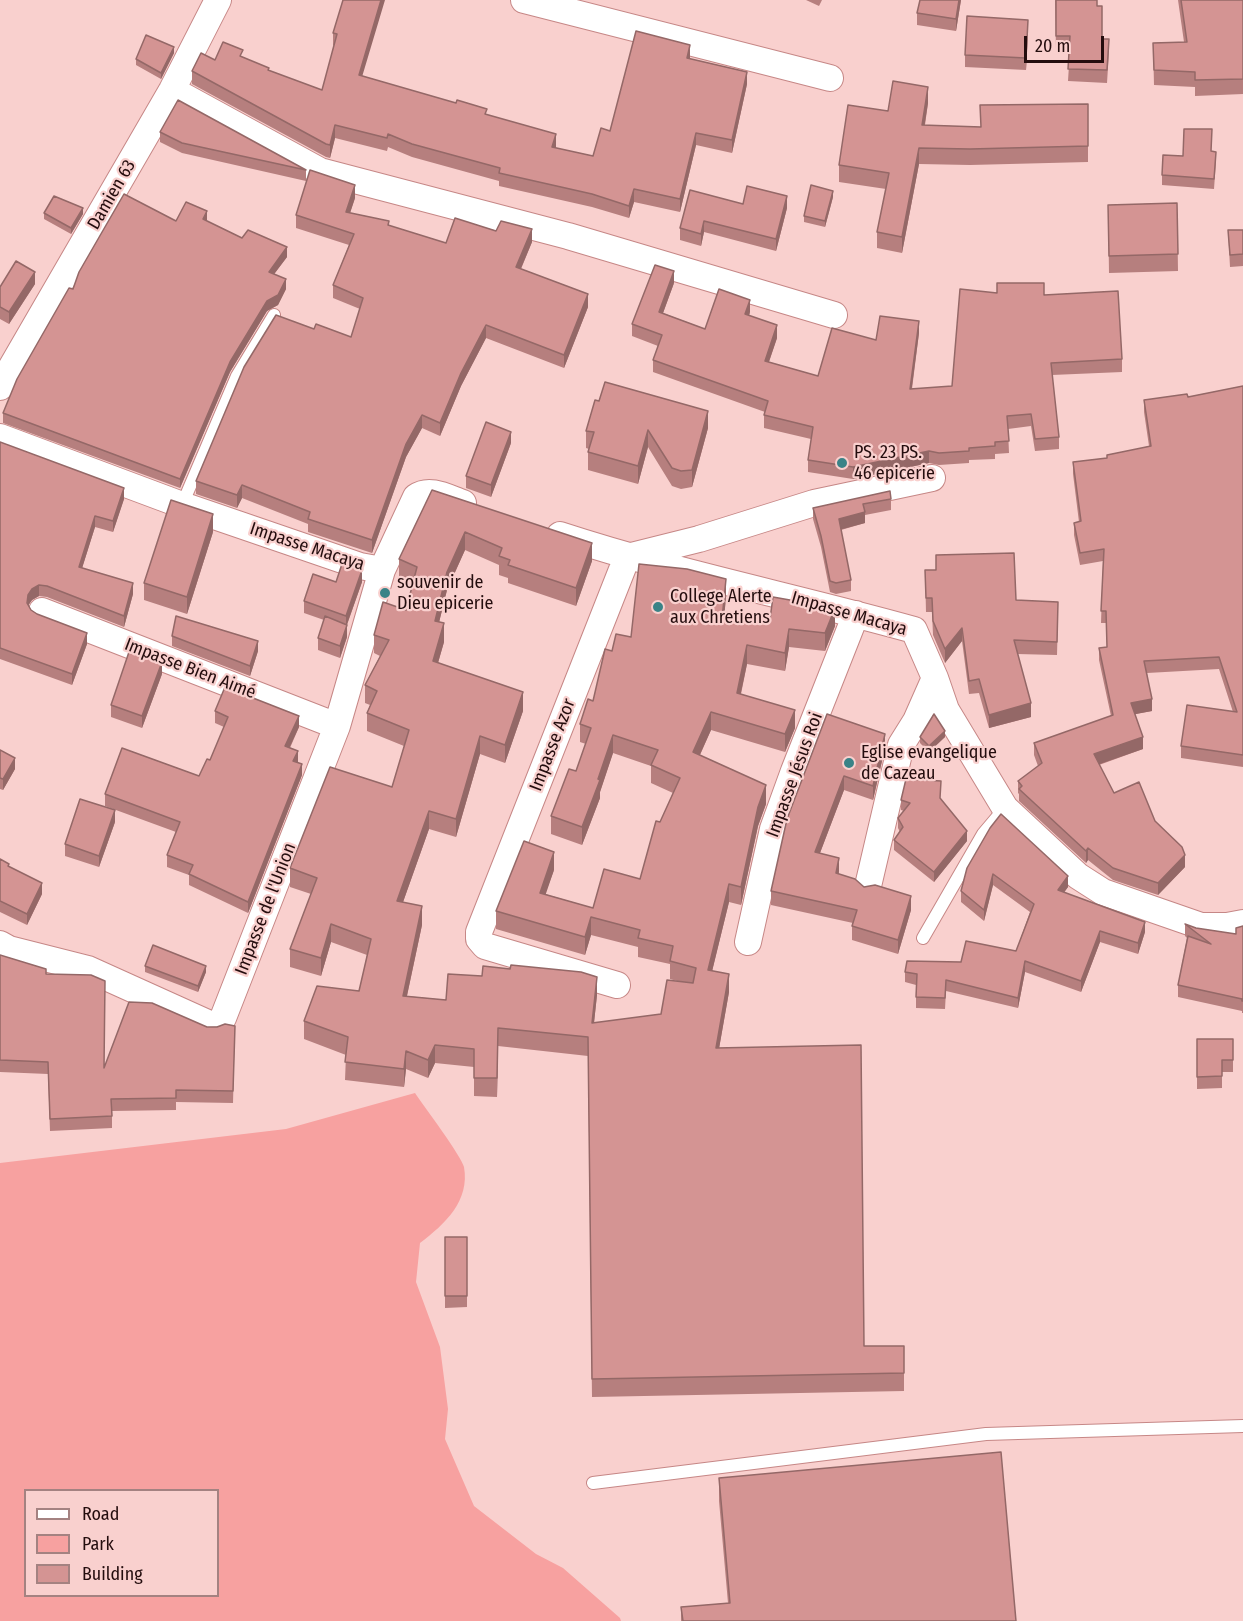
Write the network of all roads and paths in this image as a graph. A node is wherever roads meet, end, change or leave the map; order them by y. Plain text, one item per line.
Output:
1 (218, 0) edge
2 (524, 0) edge
3 (830, 78) dead end
4 (172, 90) junction
5 (274, 315) edge
6 (834, 315) dead end
7 (0, 387) edge
8 (0, 437) edge
9 (932, 478) dead end
10 (182, 505) junction
11 (484, 510) edge
12 (539, 528) edge
13 (627, 557) junction
14 (382, 570) junction
15 (42, 611) dead end
16 (856, 614) junction
17 (935, 678) junction
18 (337, 726) junction
19 (1005, 808) junction
20 (868, 886) edge
21 (1243, 923) edge
22 (923, 938) dead end
23 (748, 942) dead end
24 (0, 944) edge
25 (617, 984) dead end
26 (1243, 1426) edge
27 (593, 1483) dead end

1 - 4 street, Damien 63
2 - 3 street
4 - 6 street
4 - 7 street, Damien 63
5 - 10 lane
8 - 10 street, Impasse Macaya
9 - 13 street
10 - 14 street, Impasse Macaya
11 - 14 street, Impasse Macaya
12 - 13 street, Impasse Macaya
13 - 16 street, Impasse Macaya
13 - 25 street, Impasse Azor
14 - 18 street, Impasse de l'Union
15 - 18 street, Impasse Bien Aimé
16 - 17 street, Impasse Macaya
16 - 23 street, Impasse Jésus Roi
17 - 19 street, Impasse Macaya
17 - 20 street
18 - 24 street, Impasse de l'Union
19 - 21 street, Impasse Macaya
19 - 22 lane
26 - 27 lane

